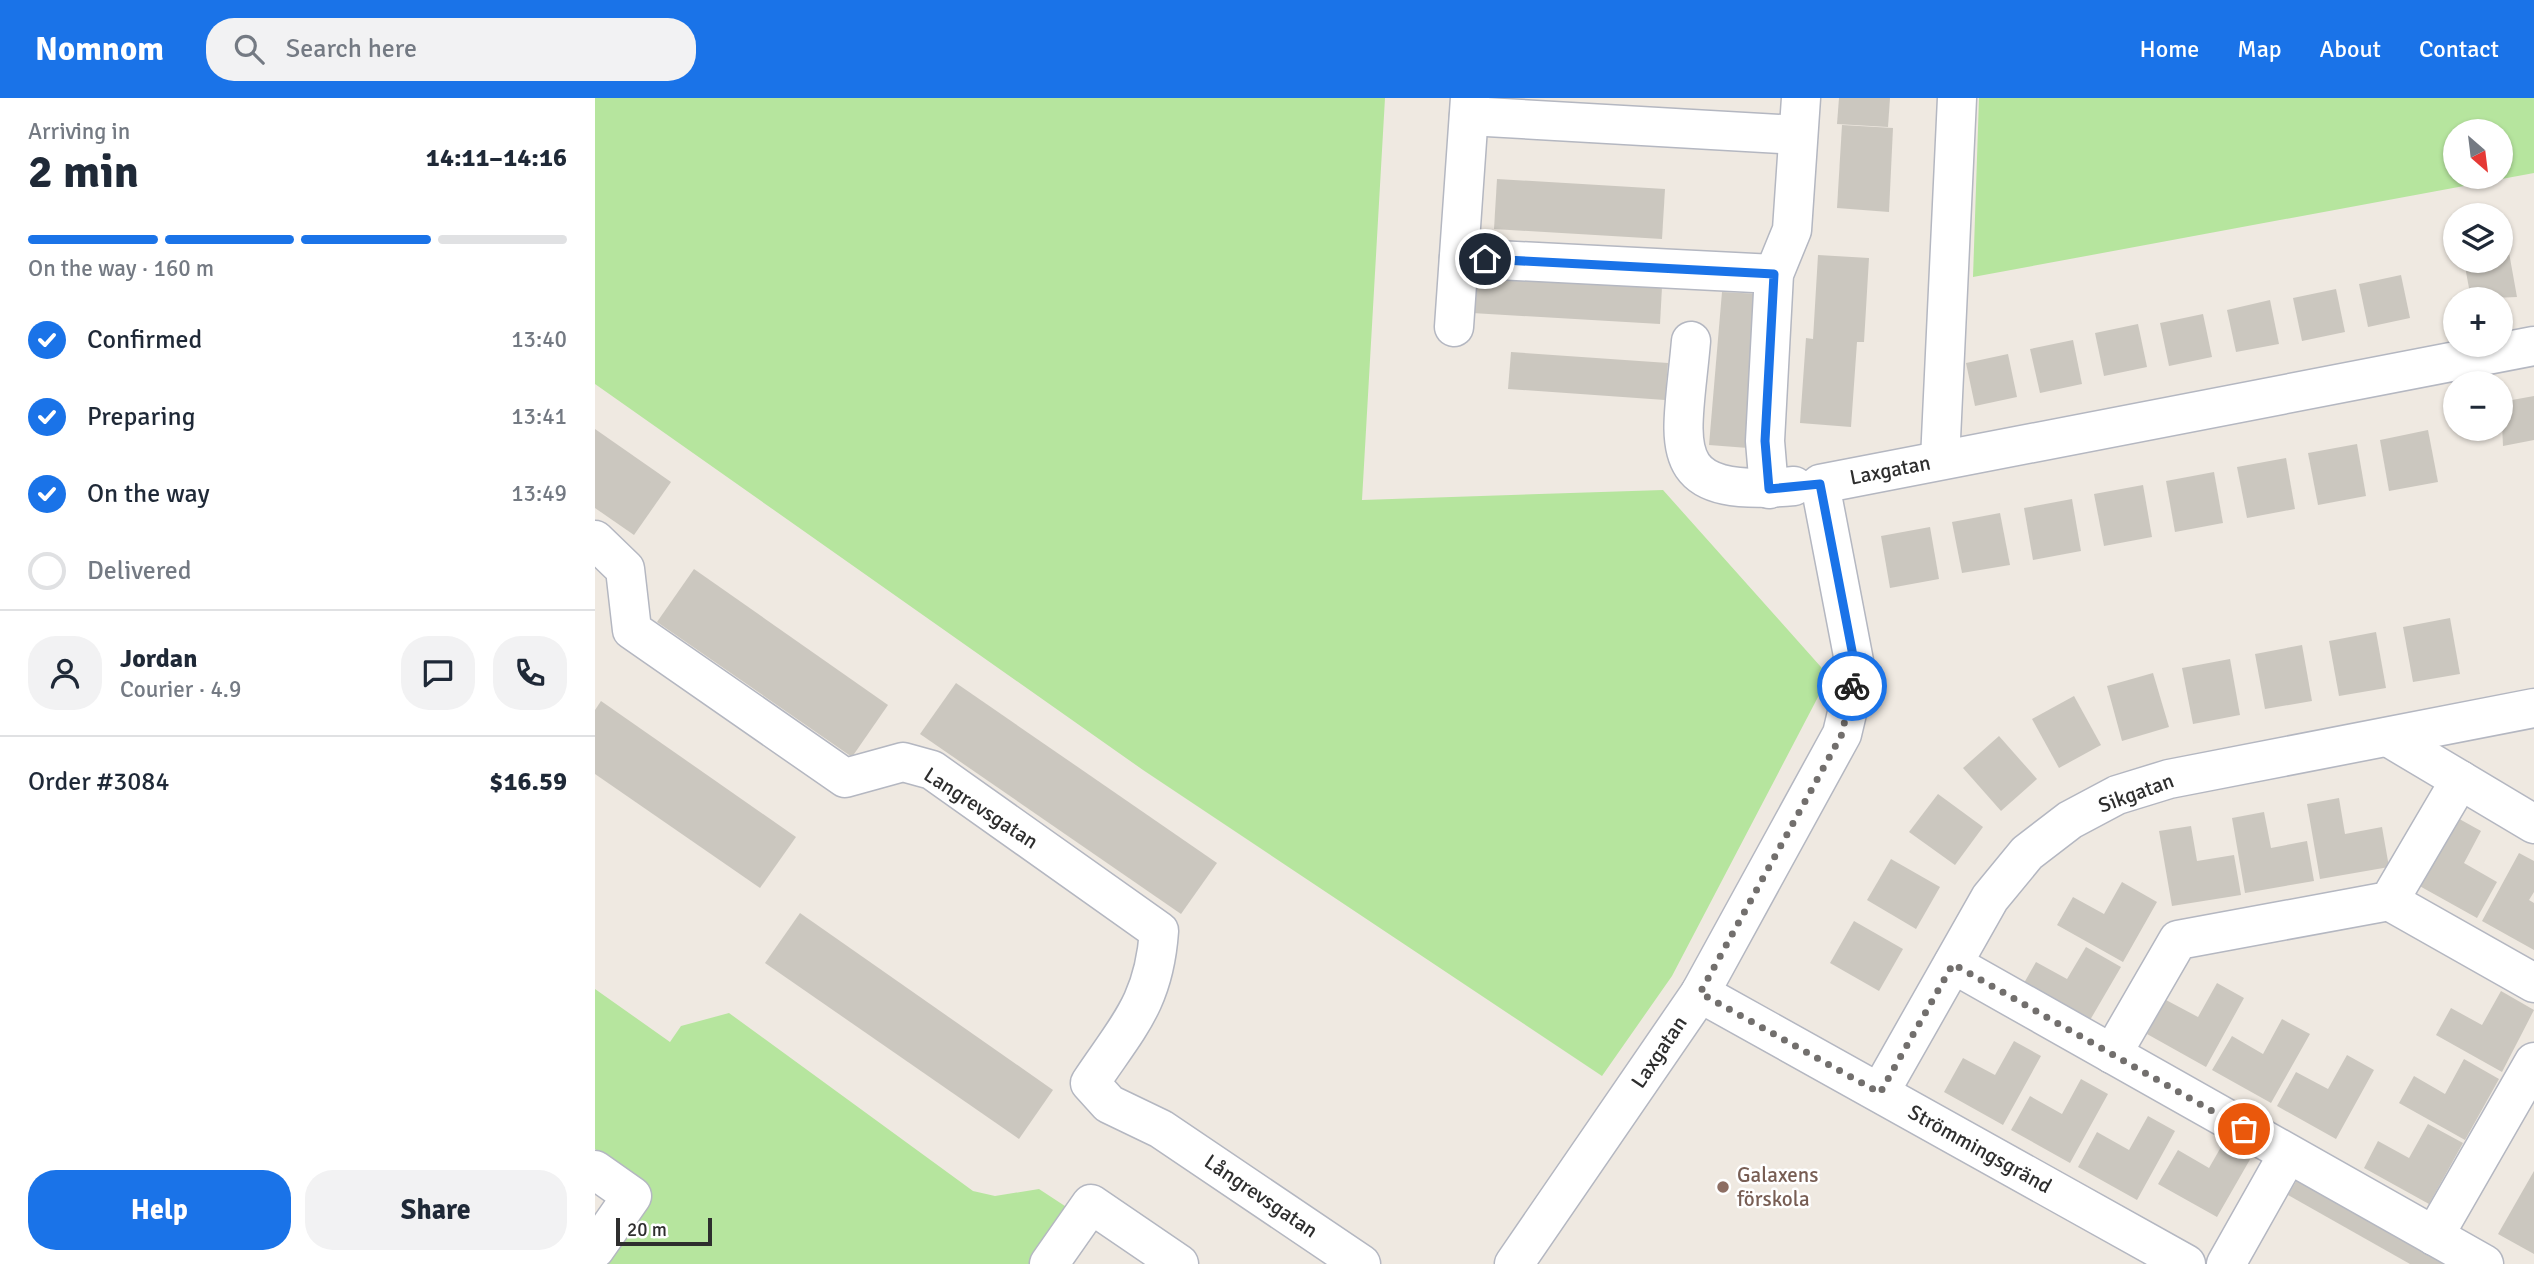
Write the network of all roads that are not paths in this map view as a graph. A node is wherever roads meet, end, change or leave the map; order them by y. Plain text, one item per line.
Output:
1 (1801, 98) edge
2 (1957, 98) edge
3 (1470, 107) edge
4 (1798, 135) junction
5 (1459, 258) junction
6 (1774, 274) junction
7 (1454, 327) dead end
8 (1692, 341) dead end
9 (2534, 346) edge
10 (1940, 460) junction
11 (1820, 484) junction
12 (1769, 489) junction
13 (595, 540) edge
14 (2534, 708) edge
15 (2388, 737) junction
16 (2460, 780) junction
17 (2534, 824) edge
18 (2389, 901) junction
19 (1953, 964) junction
20 (2534, 984) edge
21 (1700, 993) junction
22 (2112, 1054) junction
23 (2534, 1062) edge
24 (1880, 1093) junction
25 (1161, 1129) joint
26 (2288, 1154) junction
27 (595, 1170) edge
28 (2434, 1236) junction
29 (595, 1249) edge
30 (1049, 1264) edge
31 (1179, 1264) edge
32 (1361, 1264) edge
33 (1514, 1264) edge
34 (2186, 1264) edge
35 (2226, 1264) edge
36 (2484, 1264) edge

1 - 4 street
2 - 10 street
3 - 4 street
3 - 5 street
4 - 6 street
5 - 6 street
5 - 7 street
6 - 12 street
8 - 12 street
9 - 10 street, Laxgatan
10 - 11 street, Laxgatan
11 - 12 street
11 - 21 street, Laxgatan
13 - 25 street, Langrevsgatan
14 - 15 street, Sikgatan
15 - 16 street
15 - 19 street, Sikgatan
16 - 17 street
16 - 18 street
18 - 20 street
18 - 22 street
19 - 22 street
19 - 24 street, Sikgatan
21 - 24 street, Strömmingsgränd
21 - 33 street, Laxgatan
22 - 26 street
23 - 28 street
24 - 34 street, Strömmingsgränd
25 - 32 street, Långrevsgatan
26 - 28 street
26 - 35 street
27 - 29 street
28 - 36 street
30 - 31 street

